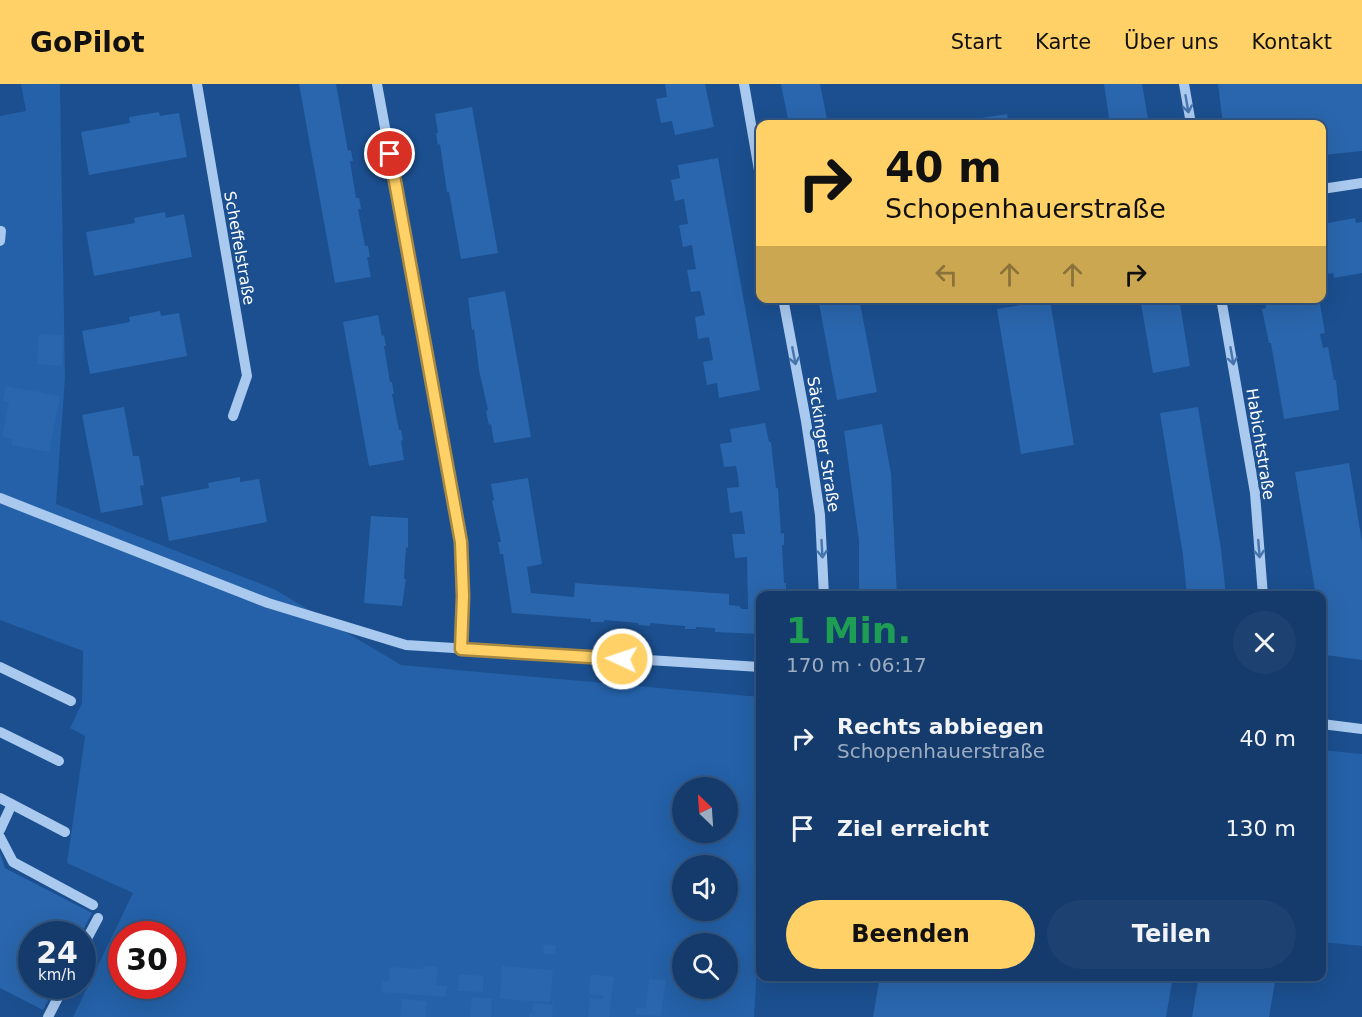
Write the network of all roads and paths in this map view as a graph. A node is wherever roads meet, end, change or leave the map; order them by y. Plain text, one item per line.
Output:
1 (197, 84) edge
2 (377, 84) edge
3 (744, 84) edge
4 (1184, 84) edge
5 (1190, 120) edge
6 (756, 153) edge
7 (1362, 183) edge
8 (1326, 188) edge
9 (1, 231) edge
10 (0, 241) edge
11 (784, 303) edge
12 (1222, 303) edge
13 (234, 416) dead end
14 (0, 498) edge
15 (824, 591) edge
16 (1263, 591) edge
17 (461, 649) junction
18 (0, 667) edge
19 (756, 667) edge
20 (71, 701) dead end
21 (1326, 724) edge
22 (1362, 729) edge
23 (0, 732) edge
24 (59, 761) dead end
25 (0, 798) edge
26 (12, 804) junction
27 (0, 830) edge
28 (65, 832) dead end
29 (0, 837) edge
30 (93, 905) dead end
31 (98, 918) dead end
32 (96, 922) edge
33 (57, 999) edge
34 (48, 1017) edge

1 - 13 street, Scheffelstraße
2 - 17 street
3 - 6 street
4 -> 5 street
7 - 8 street
9 - 10 street
11 -> 15 street, Säckinger Straße
12 -> 16 street, Habichtstraße
14 - 17 street
17 - 19 street
18 - 20 street
21 - 22 street
23 - 24 street
25 - 26 street
26 - 27 street
26 - 28 street
29 - 30 street
31 - 32 street
33 - 34 street

